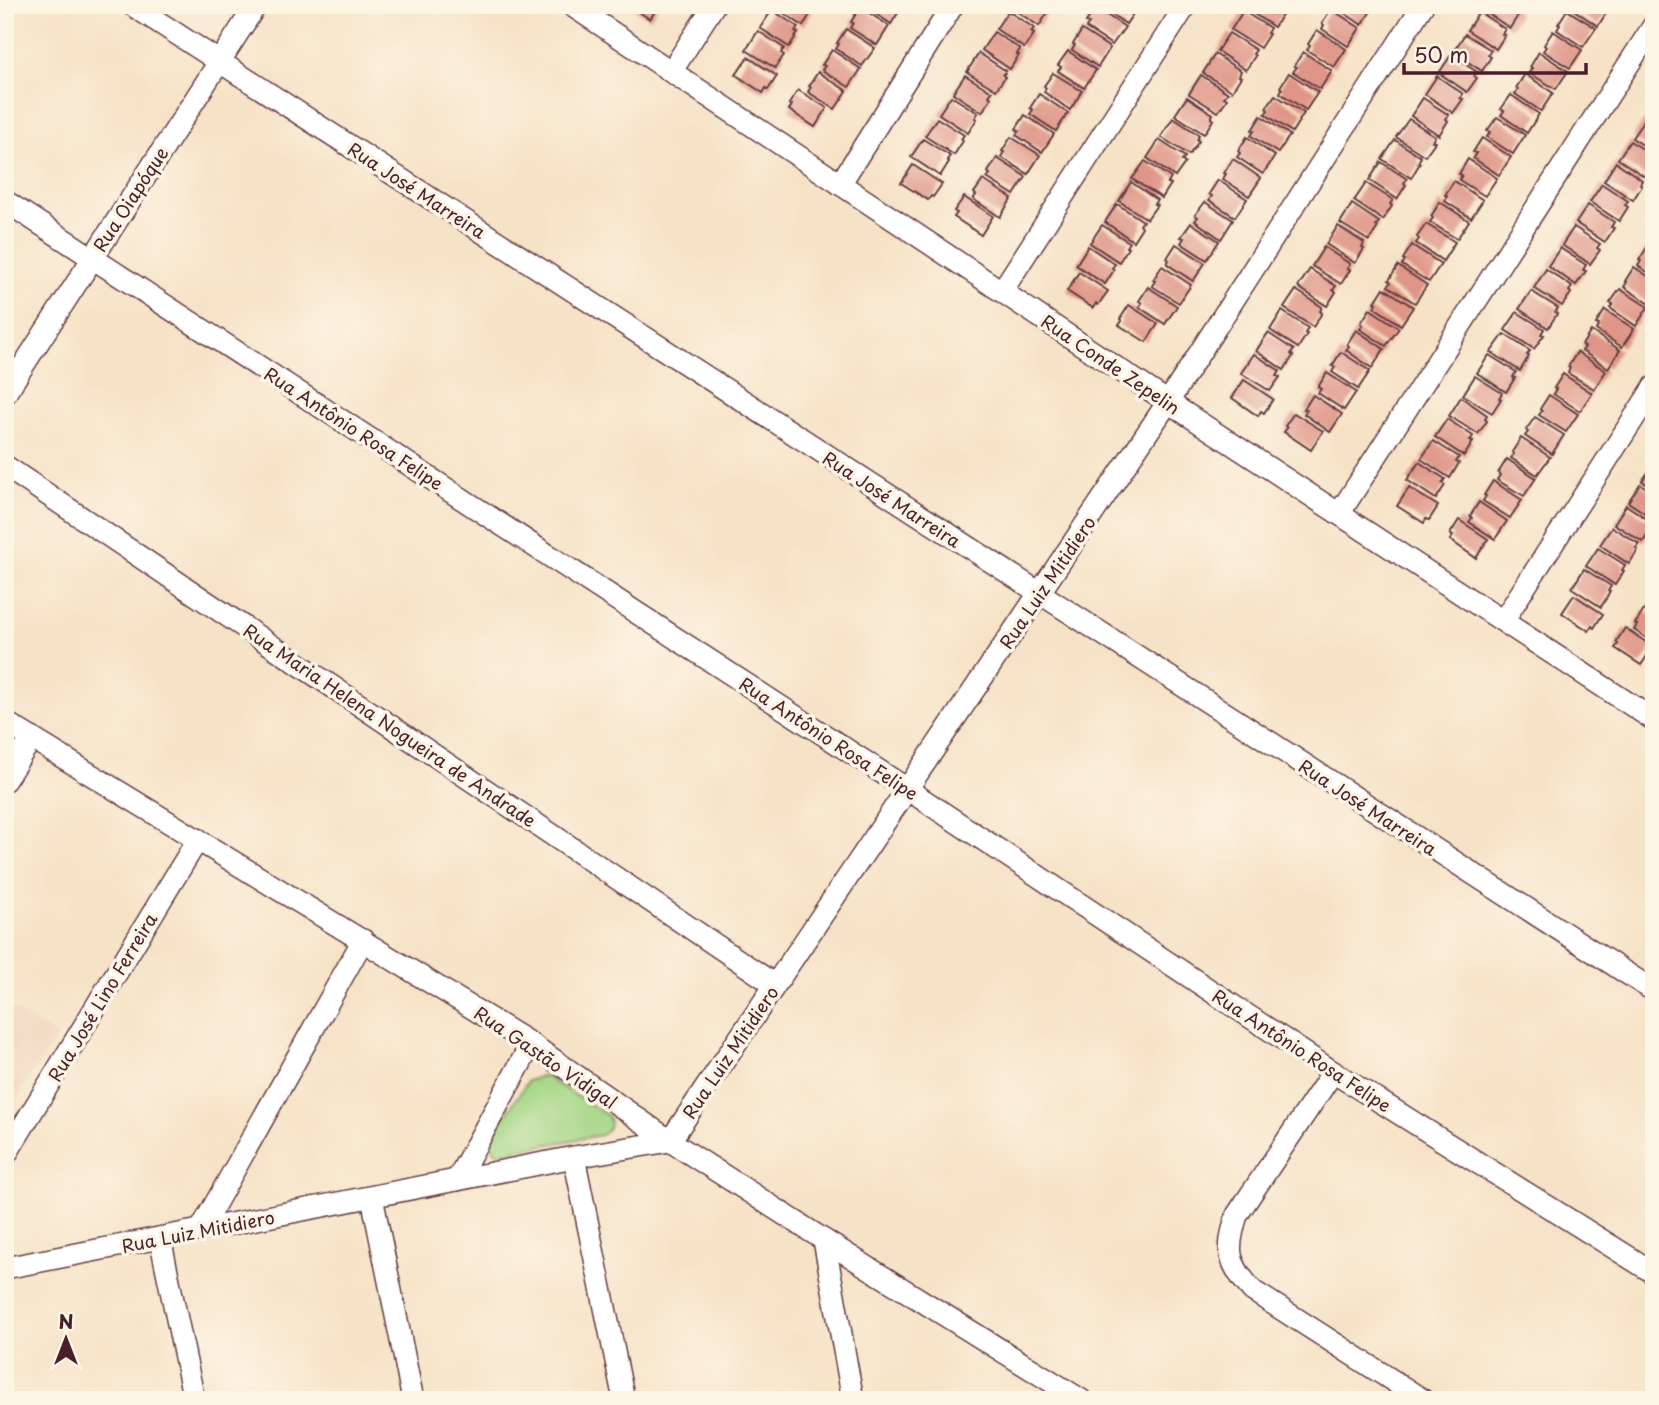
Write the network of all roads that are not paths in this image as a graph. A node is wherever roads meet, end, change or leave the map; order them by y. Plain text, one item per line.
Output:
1 (132, 5) edge
2 (256, 5) edge
3 (571, 5) edge
4 (714, 5) edge
5 (953, 5) edge
6 (1185, 5) edge
7 (1423, 5) edge
8 (1654, 24) edge
9 (218, 61) junction
10 (671, 72) junction
11 (840, 184) junction
12 (5, 201) edge
13 (92, 258) junction
14 (1002, 291) junction
15 (1654, 387) edge
16 (5, 394) edge
17 (1168, 402) junction
18 (5, 466) edge
19 (1339, 514) junction
20 (1039, 594) junction
21 (1503, 621) junction
22 (1654, 720) edge
23 (5, 722) edge
24 (32, 738) junction
25 (5, 780) edge
26 (907, 789) junction
27 (198, 839) junction
28 (363, 940) junction
29 (775, 985) junction
30 (1654, 991) edge
31 (531, 1044) junction
32 (1333, 1072) junction
33 (670, 1141) junction
34 (5, 1156) edge
35 (574, 1157) junction
36 (457, 1180) junction
37 (372, 1197) junction
38 (200, 1231) junction
39 (160, 1238) junction
40 (824, 1240) junction
41 (5, 1268) edge
42 (1654, 1273) edge
43 (1063, 1394) edge
44 (194, 1400) edge
45 (414, 1400) edge
46 (624, 1400) edge
47 (853, 1400) edge
48 (1081, 1400) edge
49 (1423, 1400) edge

1 - 9 street, Rua José Marreira
2 - 9 street, Rua Oiapóque
3 - 10 street, Rua Conde Zepelin
4 - 10 street
5 - 11 street
6 - 14 street
7 - 17 street, Rua Luiz Mitidiero
8 - 19 street
9 - 13 street, Rua Oiapóque
9 - 20 street, Rua José Marreira
10 - 11 street, Rua Conde Zepelin
11 - 14 street, Rua Conde Zepelin
12 - 13 street, Rua Antônio Rosa Felipe
13 - 16 street, Rua Oiapóque
13 - 26 street, Rua Antônio Rosa Felipe
14 - 17 street, Rua Conde Zepelin
15 - 21 street
17 - 19 street, Rua Conde Zepelin
17 - 20 street, Rua Luiz Mitidiero
18 - 29 street, Rua Maria Helena Nogueira de Andrade
19 - 21 street, Rua Conde Zepelin
20 - 26 street, Rua Luiz Mitidiero
20 - 30 street, Rua José Marreira
21 - 22 street, Rua Conde Zepelin
23 - 24 street, Rua Gastão Vidigal
24 - 25 street
24 - 27 street, Rua Gastão Vidigal
26 - 29 street, Rua Luiz Mitidiero
26 - 32 street, Rua Antônio Rosa Felipe
27 - 28 street, Rua Gastão Vidigal
27 - 34 street, Rua José Lino Ferreira
28 - 31 street, Rua Gastão Vidigal
28 - 38 street
29 - 33 street, Rua Luiz Mitidiero
31 - 33 street, Rua Gastão Vidigal
31 - 36 street
32 - 42 street, Rua Antônio Rosa Felipe
32 - 49 street
33 - 35 street, Rua Luiz Mitidiero
33 - 40 street, Rua Gastão Vidigal
35 - 36 street, Rua Luiz Mitidiero
35 - 46 street
36 - 37 street, Rua Luiz Mitidiero
37 - 38 street, Rua Luiz Mitidiero
37 - 45 street
38 - 39 street, Rua Luiz Mitidiero
39 - 41 street, Rua Luiz Mitidiero
39 - 44 street
40 - 43 street, Rua Gastão Vidigal
40 - 47 street
43 - 48 street, Rua Gastão Vidigal

